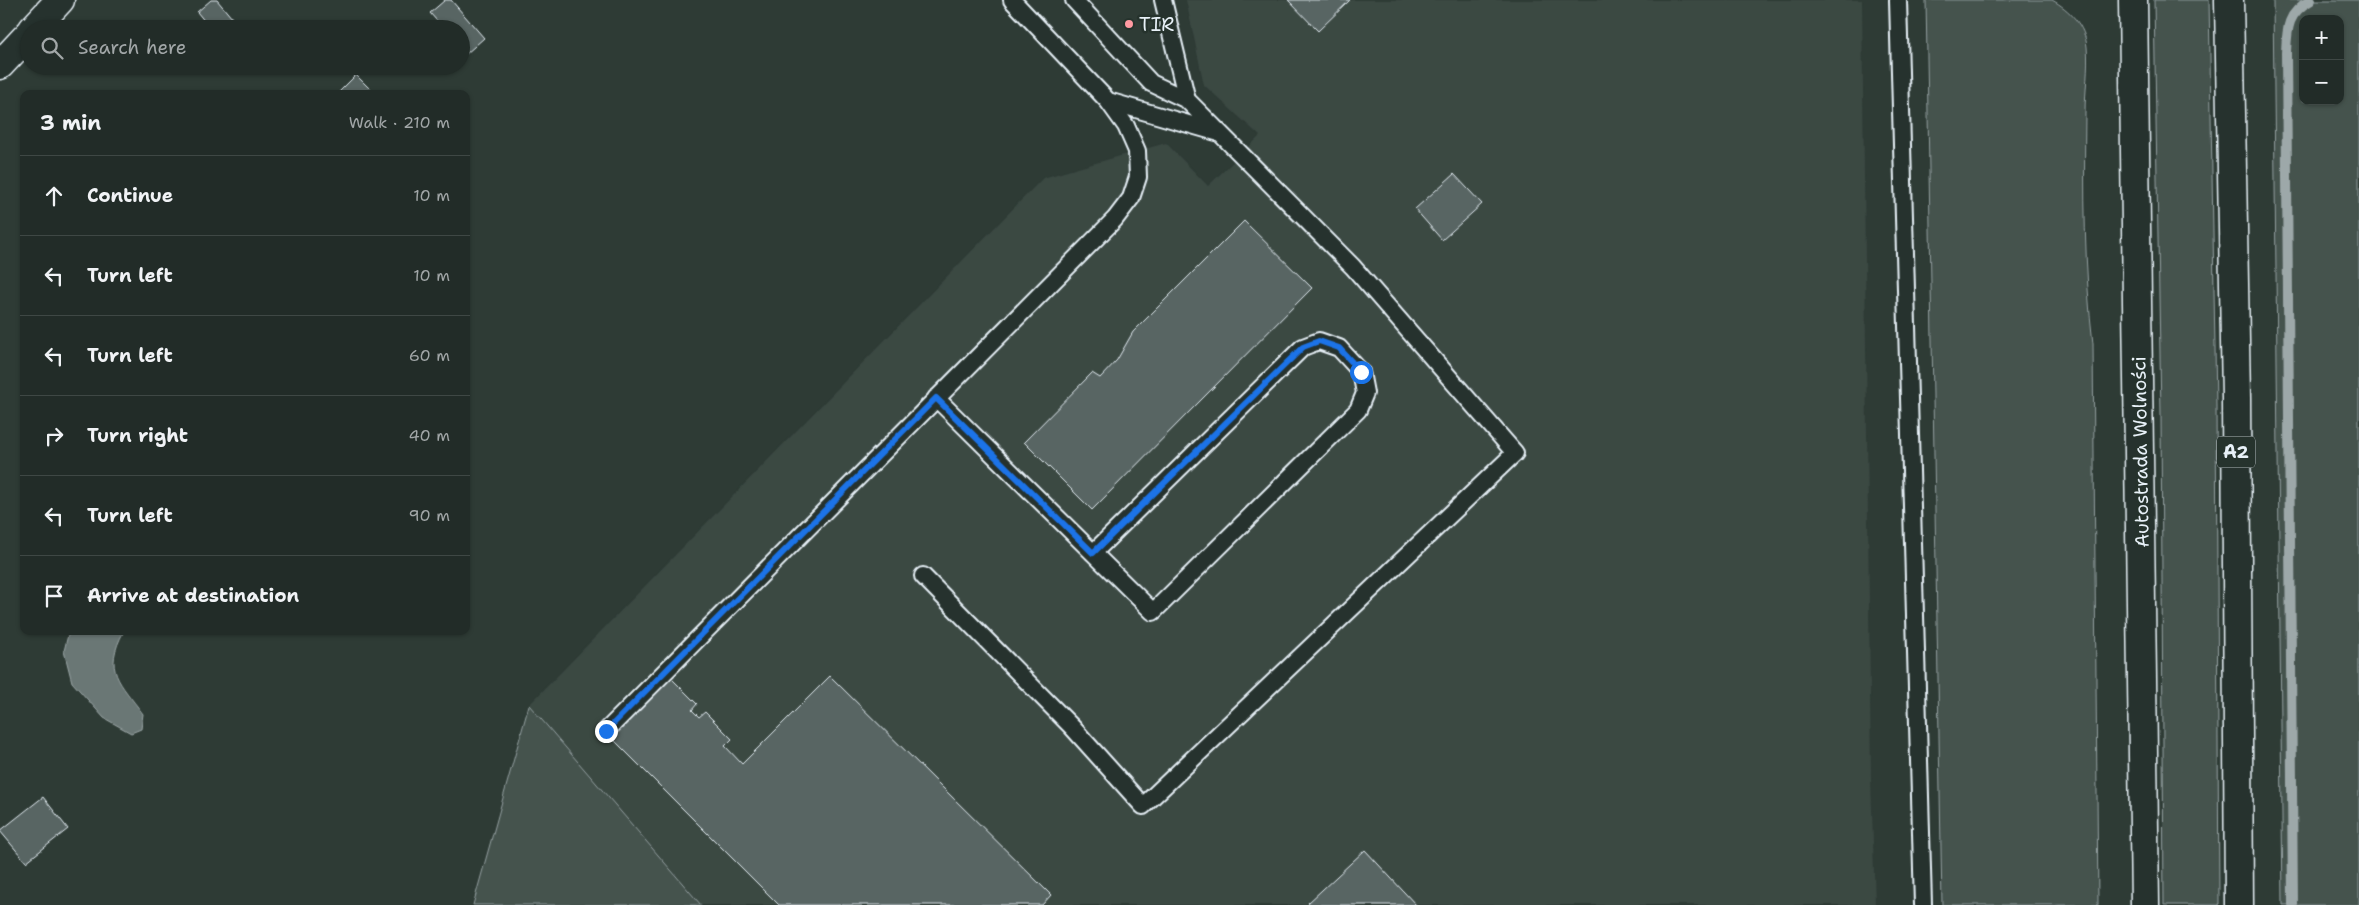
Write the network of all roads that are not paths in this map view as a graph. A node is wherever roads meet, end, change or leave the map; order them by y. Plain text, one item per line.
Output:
1 (60, 0) edge
2 (1012, 0) edge
3 (1074, 0) edge
4 (1163, 0) edge
5 (1898, 0) edge
6 (2133, 0) edge
7 (2229, 0) edge
8 (41, 20) edge
9 (20, 44) edge
10 (0, 65) edge
11 (1187, 100) junction
12 (1108, 101) junction
13 (1218, 132) junction
14 (936, 398) junction
15 (1093, 553) junction
16 (923, 576) dead end
17 (606, 731) dead end
18 (1923, 905) edge
19 (2145, 905) edge
20 (2238, 905) edge

1 - 8 main road
2 - 12 lane
3 - 11 lane
4 - 11 lane
5 - 18 lane
6 - 19 main road, Autostrada Wolności
7 - 20 main road, A2
9 - 10 main road
11 - 13 lane
12 - 13 lane
12 - 14 lane
13 - 16 lane
14 - 15 lane
14 - 17 lane
15 - 15 lane

